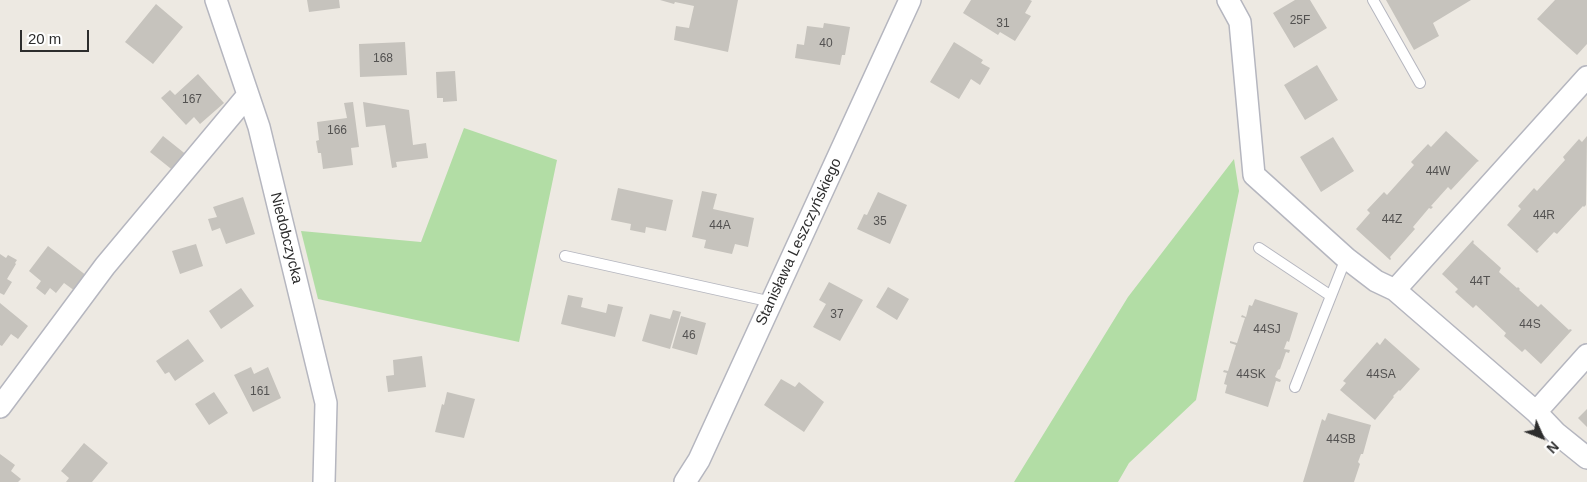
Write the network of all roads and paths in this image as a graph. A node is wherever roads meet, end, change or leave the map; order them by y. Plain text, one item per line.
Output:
1 (216, 0) edge
2 (910, 0) edge
3 (1228, 0) edge
4 (1373, 0) edge
5 (1587, 77) edge
6 (1420, 83) dead end
7 (248, 95) junction
8 (1259, 248) dead end
9 (565, 256) dead end
10 (1346, 258) junction
11 (1395, 290) junction
12 (1331, 296) junction
13 (772, 302) junction
14 (1587, 355) edge
15 (1295, 387) dead end
16 (0, 407) edge
17 (1536, 412) junction
18 (1587, 458) edge
19 (324, 482) edge
20 (685, 482) edge

1 - 7 street, Niedobczycka
2 - 13 street, Stanisława Leszczyńskiego
3 - 10 street
4 - 6 lane
5 - 11 street
7 - 16 street
7 - 19 street, Niedobczycka
8 - 12 lane
9 - 13 lane
10 - 11 street
10 - 12 lane
11 - 17 street
12 - 15 lane
13 - 20 street, Stanisława Leszczyńskiego
14 - 17 street
17 - 18 street

